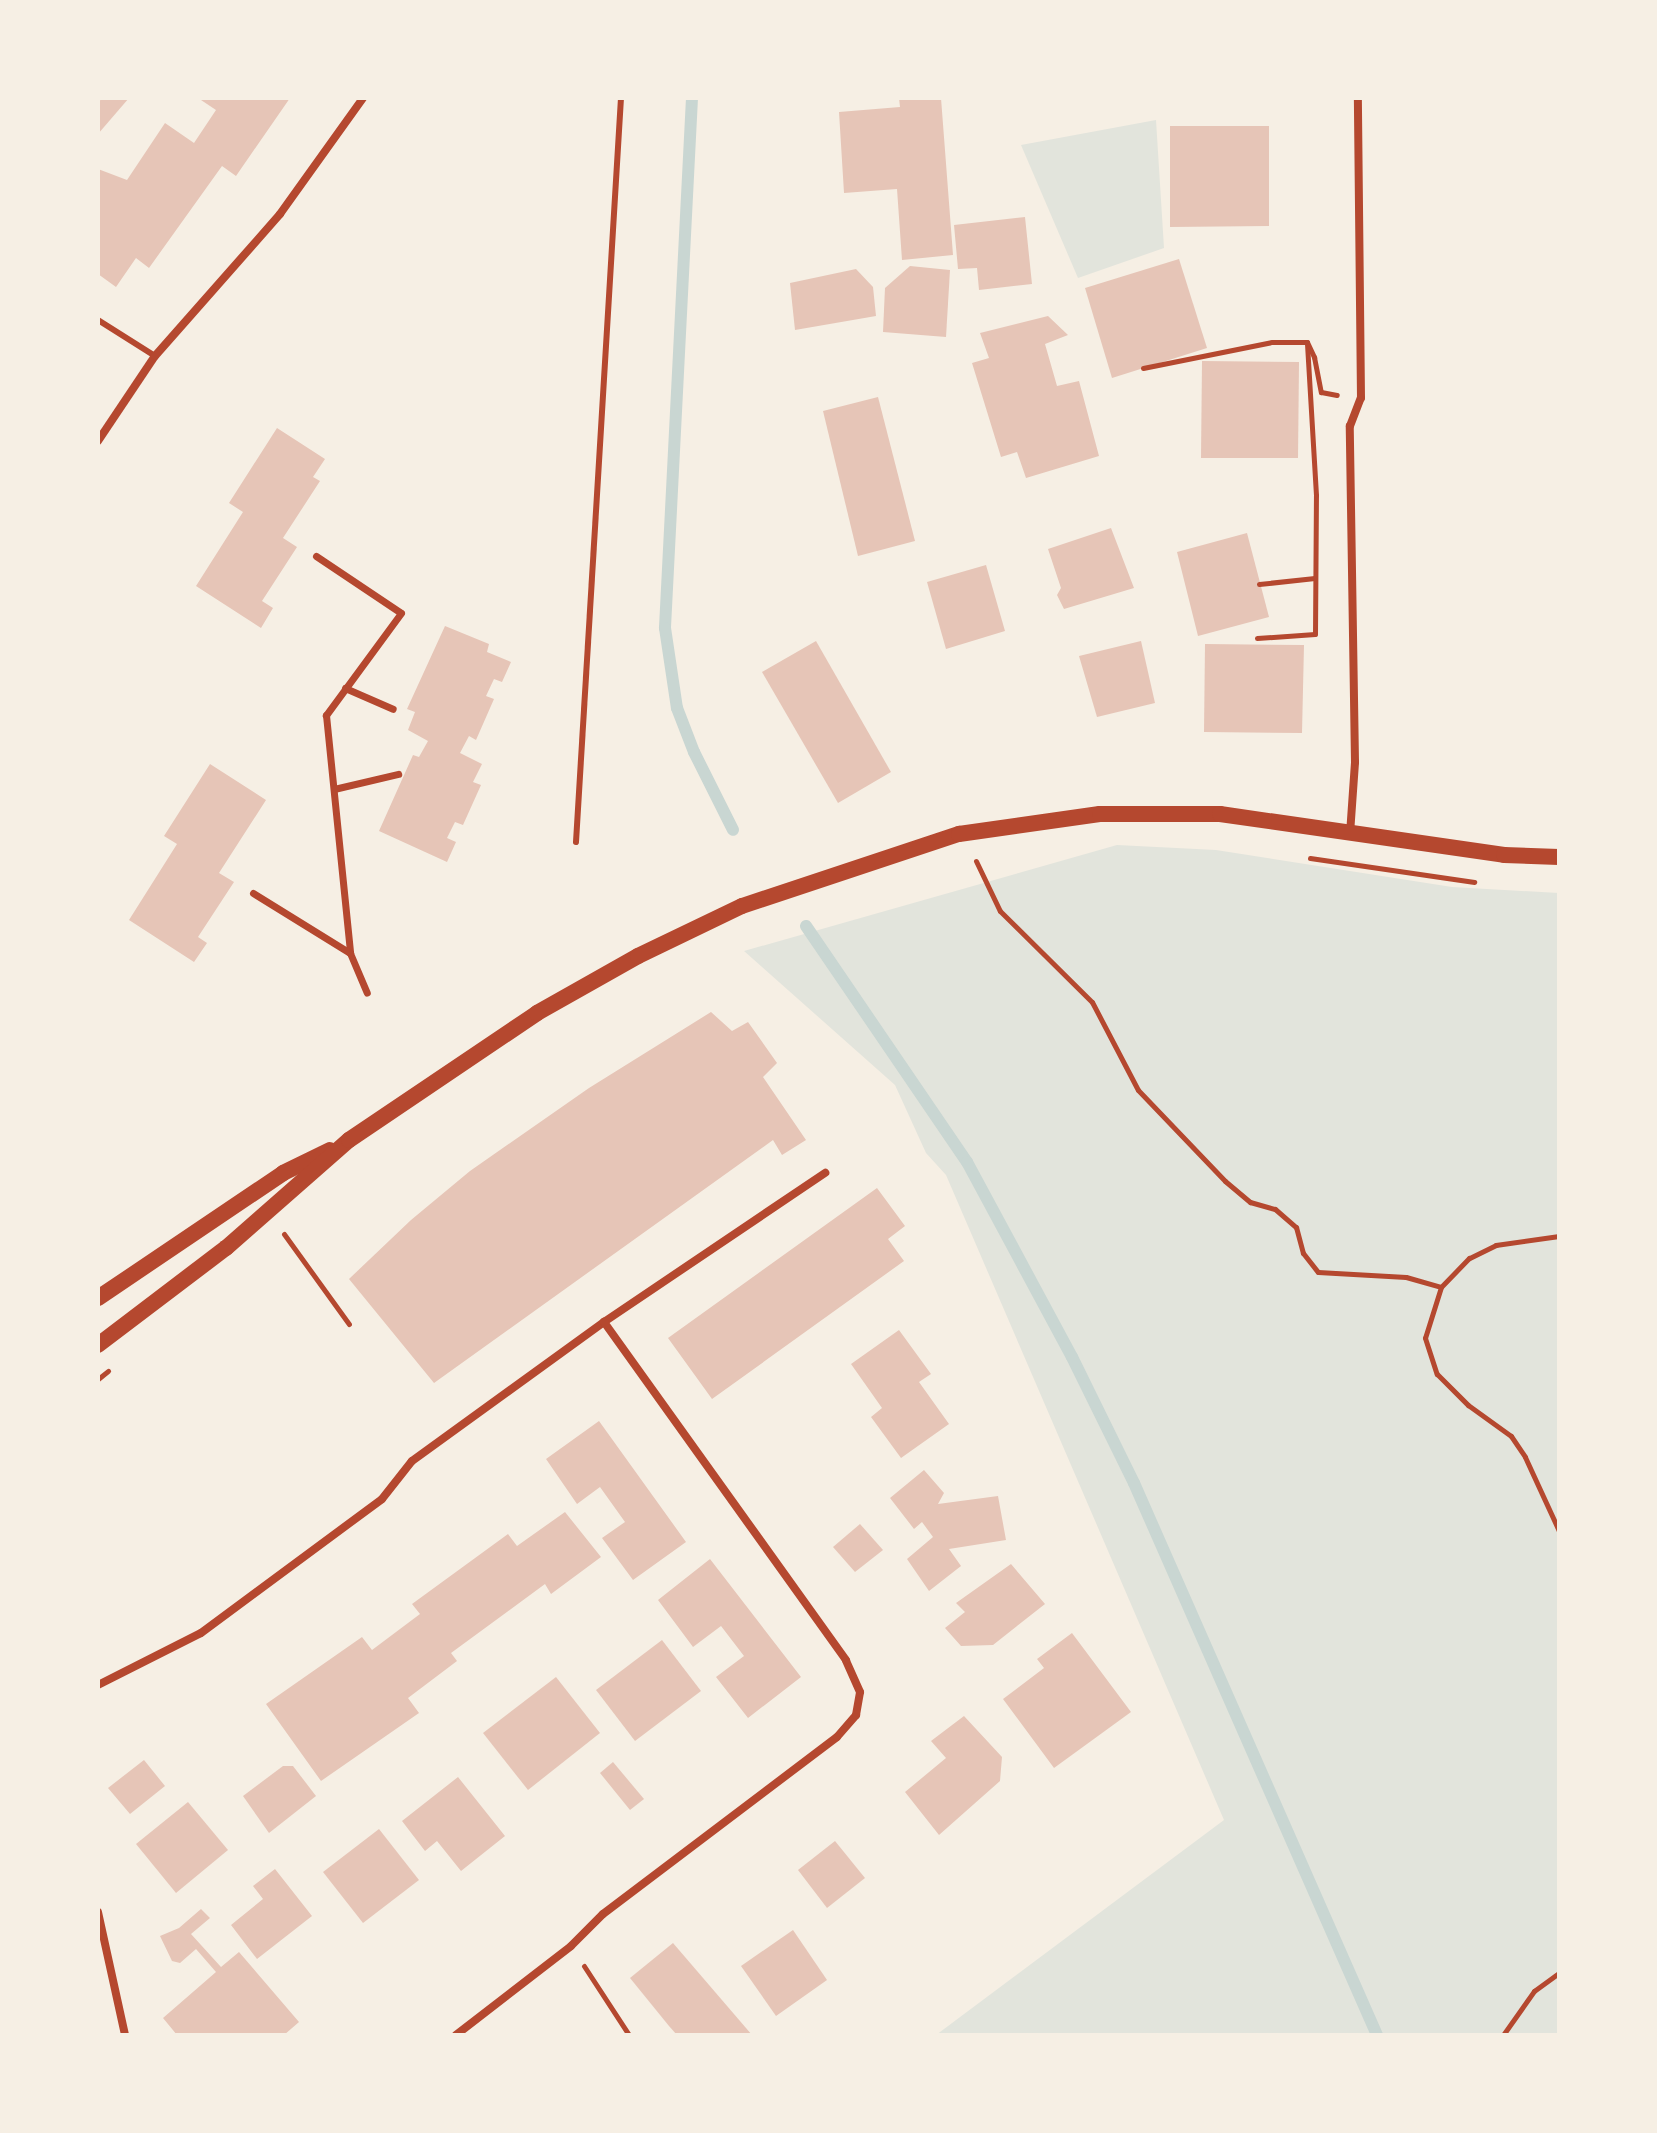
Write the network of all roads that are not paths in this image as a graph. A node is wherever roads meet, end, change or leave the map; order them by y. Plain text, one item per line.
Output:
1 (363, 98) edge
2 (621, 98) edge
3 (1358, 98) edge
4 (98, 320) edge
5 (155, 356) junction
6 (98, 441) edge
7 (316, 556) dead end
8 (345, 688) junction
9 (393, 709) dead end
10 (398, 774) dead end
11 (334, 789) junction
12 (1350, 834) junction
13 (576, 842) dead end
14 (1559, 857) edge
15 (253, 893) dead end
16 (350, 953) junction
17 (367, 993) dead end
18 (349, 1140) junction
19 (825, 1173) dead end
20 (98, 1298) edge
21 (604, 1322) junction
22 (98, 1345) edge
23 (98, 1685) edge
24 (98, 1912) edge
25 (125, 2035) edge
26 (456, 2035) edge

1 - 5 street
2 - 13 lane
3 - 12 street
4 - 5 lane
5 - 6 street
7 - 8 street
8 - 9 street
8 - 11 street
10 - 11 street
11 - 16 street
12 - 14 main road
12 - 18 main road
15 - 16 street
16 - 17 street
18 - 20 main road
18 - 22 main road
19 - 21 street
21 - 23 street
21 - 26 street
24 - 25 street

